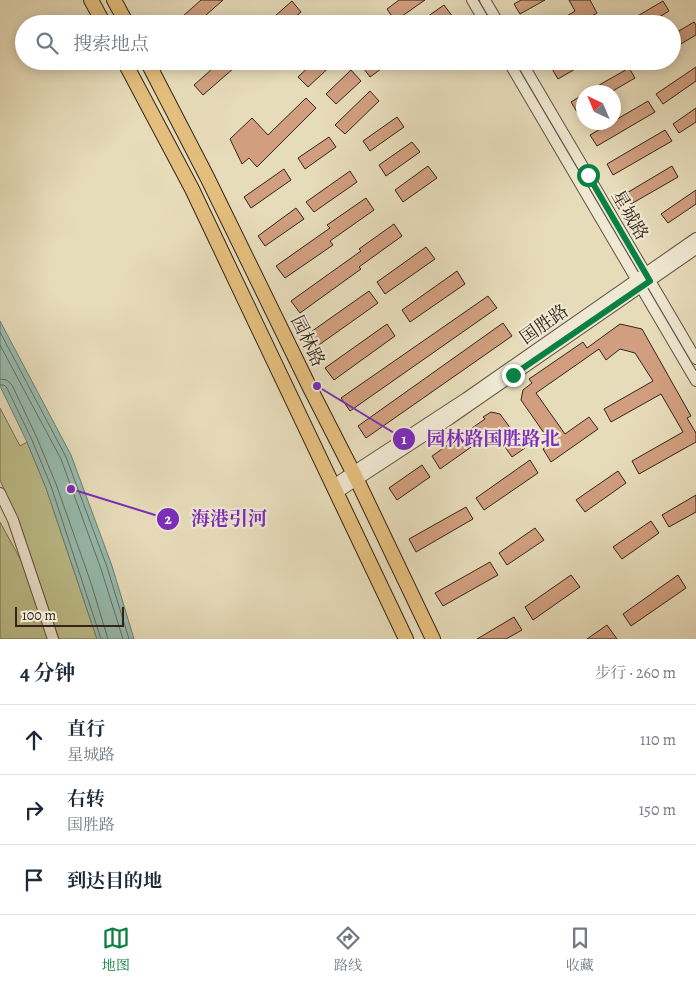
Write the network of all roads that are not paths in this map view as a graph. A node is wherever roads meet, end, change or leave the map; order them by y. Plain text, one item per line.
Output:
1 (91, 0) edge
2 (114, 0) edge
3 (472, 0) edge
4 (485, 0) edge
5 (99, 15) edge
6 (122, 15) edge
7 (481, 15) edge
8 (494, 15) edge
9 (129, 70) edge
10 (152, 70) edge
11 (513, 70) edge
12 (526, 70) edge
13 (696, 238) edge
14 (696, 249) edge
15 (648, 277) junction
16 (638, 284) junction
17 (696, 358) edge
18 (696, 381) edge
19 (355, 476) junction
20 (335, 489) junction
21 (0, 493) edge
22 (53, 639) edge
23 (406, 639) edge
24 (433, 639) edge

1 - 5 main road
2 - 6 main road
3 - 7 street
4 - 8 street
9 - 20 main road
10 - 19 main road, 园林路
11 - 16 street, 星城路
12 - 15 street, 星城路
13 - 15 street, 国胜路
14 - 15 street, 国胜路
15 - 16 street, 国胜路
15 - 17 street, 星城路
16 - 18 street, 星城路
16 - 19 street, 国胜路
19 - 20 street, 国胜路
19 - 24 main road, 园林路
20 - 23 main road
21 - 22 street

